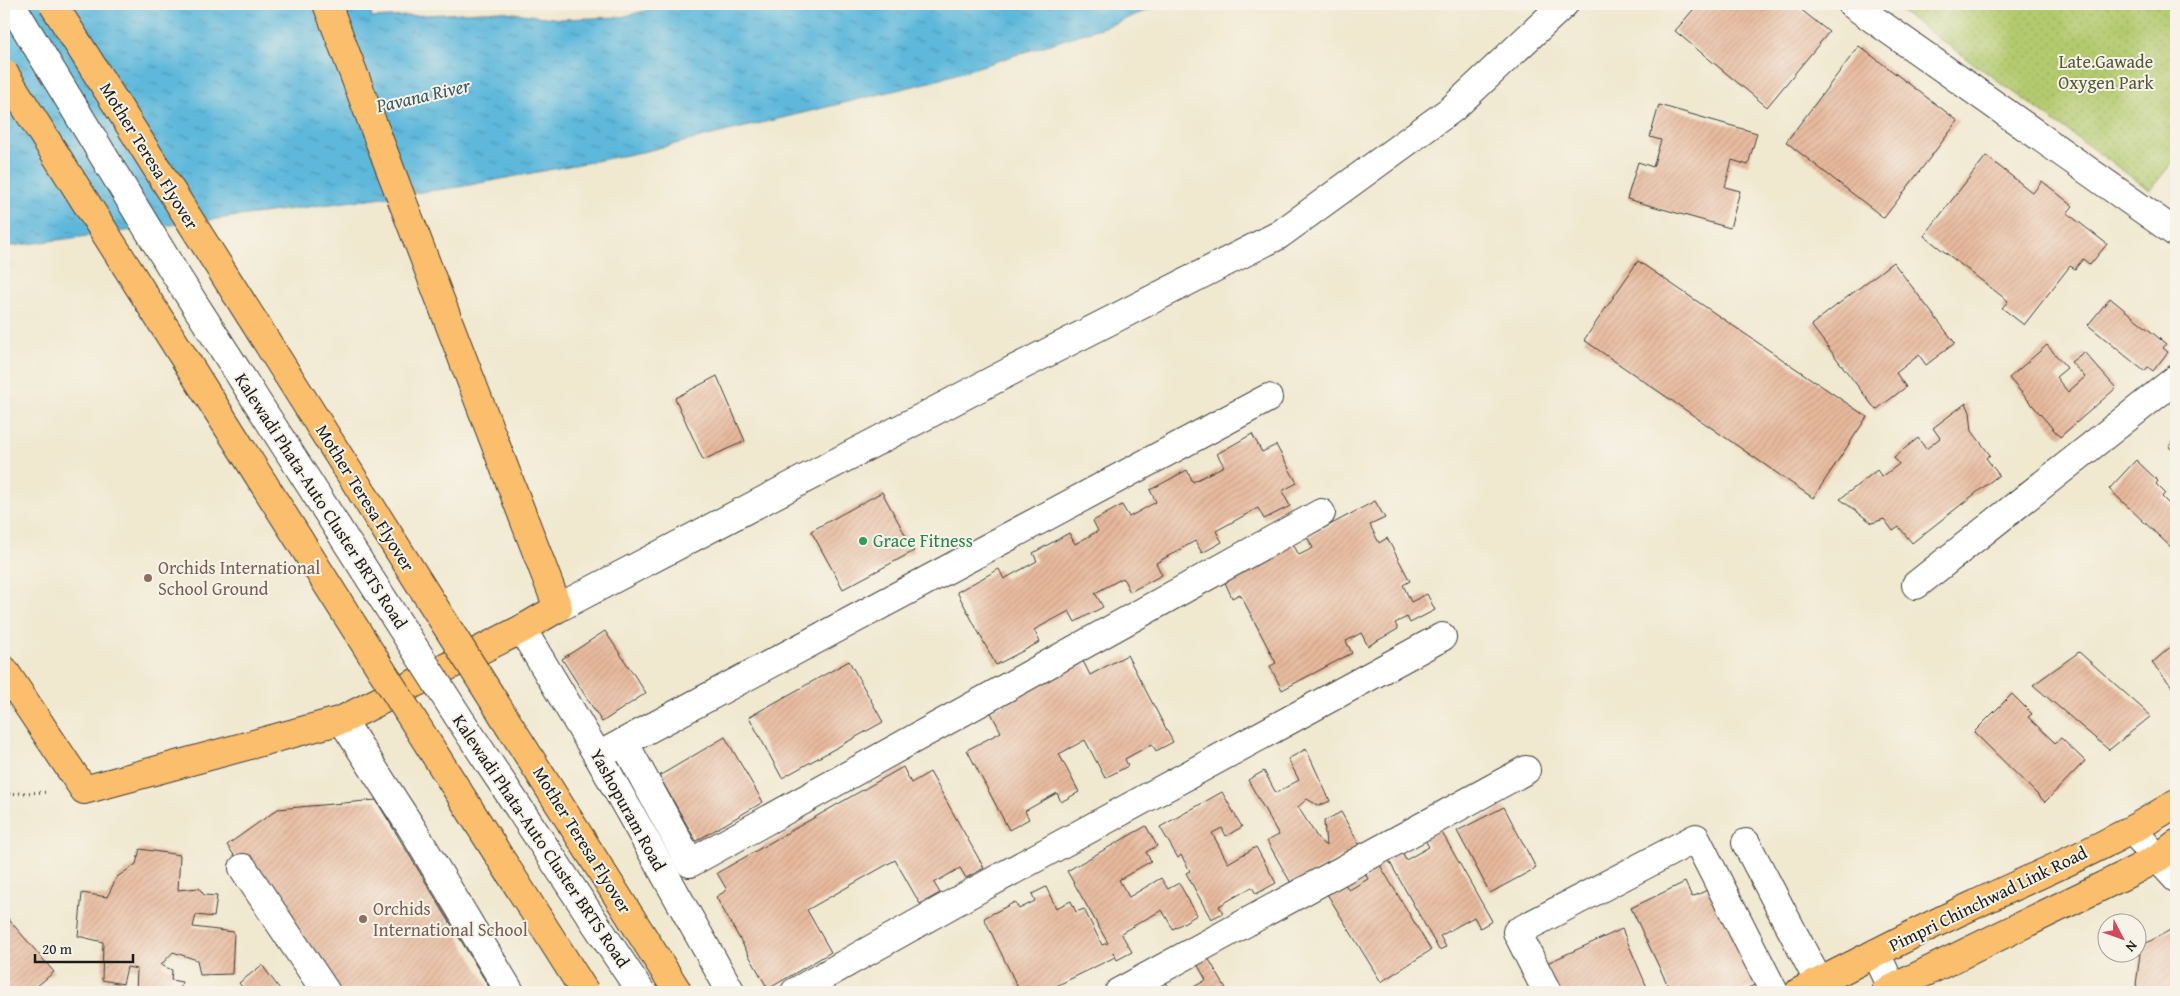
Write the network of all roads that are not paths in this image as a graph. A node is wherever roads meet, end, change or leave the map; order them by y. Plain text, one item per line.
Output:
1 (11, 4) edge
2 (52, 4) edge
3 (327, 4) edge
4 (1564, 4) edge
5 (1852, 4) edge
6 (4, 72) edge
7 (2176, 233) edge
8 (2176, 379) edge
9 (1268, 398) dead end
10 (1321, 513) dead end
11 (1916, 584) dead end
12 (558, 608) junction
13 (522, 629) junction
14 (1442, 637) dead end
15 (4, 670) edge
16 (342, 720) junction
17 (624, 742) junction
18 (598, 756) junction
19 (1526, 770) dead end
20 (2176, 803) edge
21 (2132, 830) junction
22 (1746, 843) dead end
23 (2167, 851) edge
24 (243, 868) dead end
25 (2176, 878) edge
26 (1876, 953) junction
27 (1809, 987) edge
28 (1891, 991) edge
29 (326, 992) edge
30 (510, 992) edge
31 (586, 992) edge
32 (641, 992) edge
33 (678, 992) edge
34 (731, 992) edge
35 (796, 992) edge
36 (1119, 992) edge
37 (1547, 992) edge
38 (1774, 992) edge

1 - 32 street, Kalewadi Phata-Auto Cluster BRTS Road, bridge
2 - 33 main road, Mother Teresa Flyover, bridge
3 - 12 main road
4 - 12 street
5 - 7 street
6 - 31 main road, bridge
8 - 11 street
9 - 17 street
10 - 17 street
12 - 13 main road
13 - 16 main road
13 - 18 street, Yashopuram Road
14 - 35 street
15 - 16 main road
16 - 30 street
17 - 18 street
18 - 34 street, Yashopuram Road
19 - 36 street
20 - 21 main road, Pimpri Chinchwad Link Road
21 - 23 street
21 - 26 main road, Pimpri Chinchwad Link Road
22 - 27 street
23 - 25 street
23 - 28 main road
24 - 29 street
26 - 27 main road, Pimpri Chinchwad Link Road
26 - 28 street
37 - 38 street

